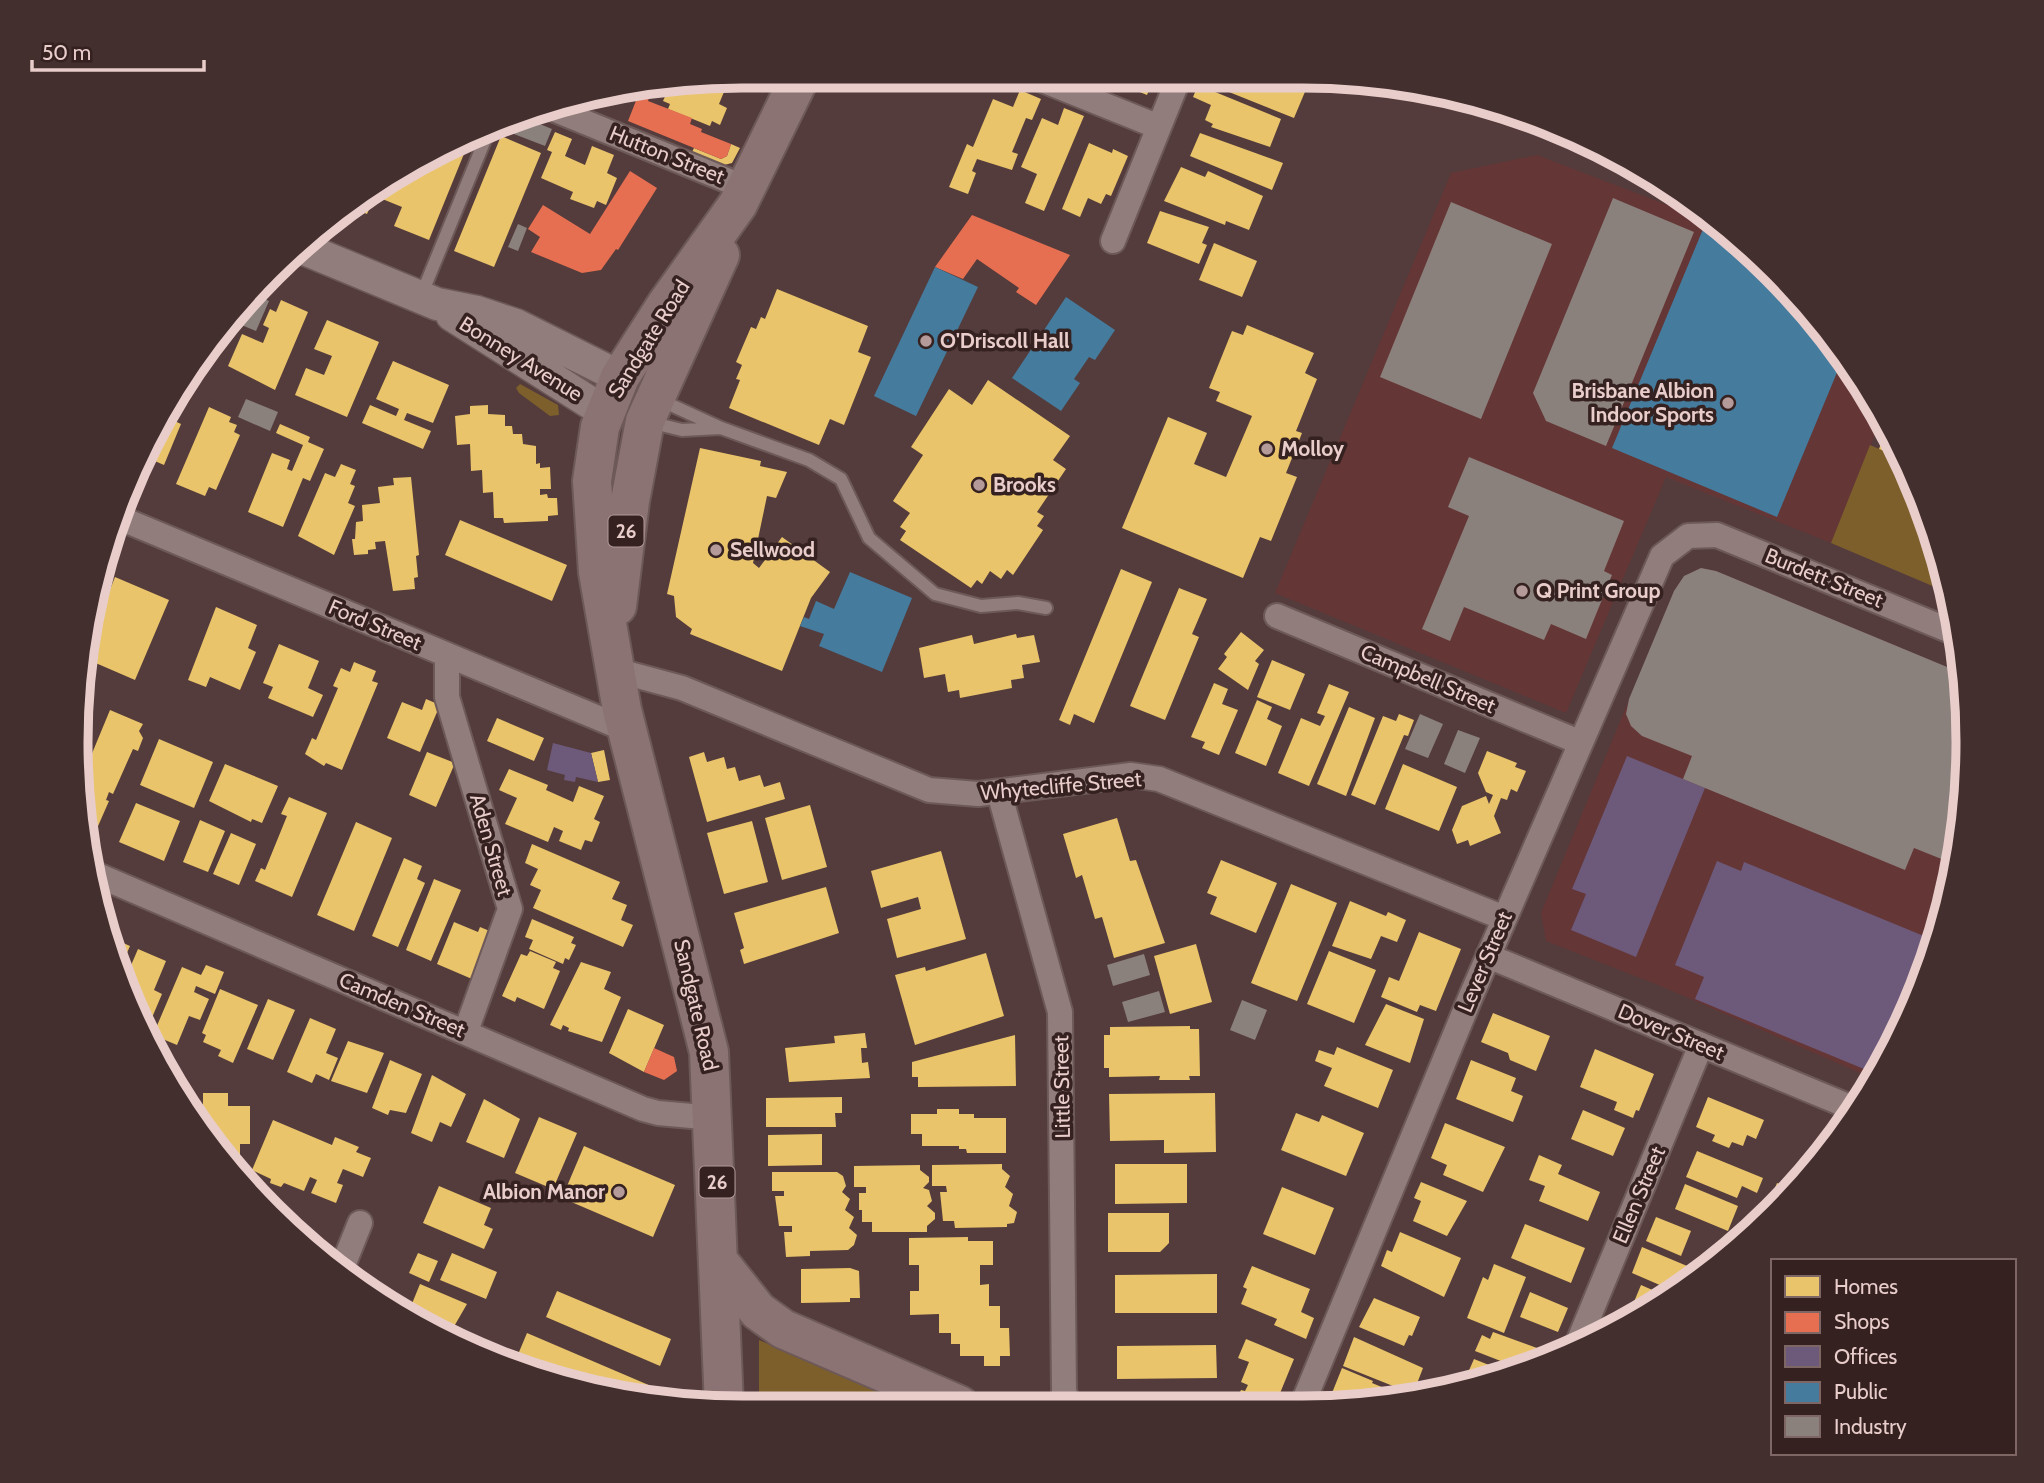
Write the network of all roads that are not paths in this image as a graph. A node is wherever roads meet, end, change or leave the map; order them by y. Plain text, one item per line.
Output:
1 (795, 88) edge
2 (1062, 88) edge
3 (1175, 88) edge
4 (561, 113) edge
5 (1159, 127) junction
6 (485, 140) edge
7 (742, 196) junction
8 (1113, 241) dead end
9 (309, 251) edge
10 (429, 300) junction
11 (613, 393) junction
12 (650, 409) junction
13 (721, 428) junction
14 (126, 521) edge
15 (1688, 537) joint
16 (1046, 608) dead end
17 (1277, 616) dead end
18 (1947, 629) edge
19 (447, 655) junction
20 (613, 662) junction
21 (627, 730) junction
22 (1579, 742) junction
23 (999, 792) junction
24 (102, 877) edge
25 (1504, 919) junction
26 (1488, 956) junction
27 (466, 1031) junction
28 (1701, 1045) junction
29 (1846, 1105) edge
30 (714, 1118) junction
31 (360, 1223) dead end
32 (345, 1261) edge
33 (720, 1263) junction
34 (1582, 1333) edge
35 (724, 1395) edge
36 (938, 1396) edge
37 (1063, 1396) edge
38 (1306, 1396) edge

1 - 7 highway, Sandgate Road / 26
2 - 5 street
3 - 5 street
4 - 7 street, Hutton Street
5 - 8 street
6 - 10 lane
7 - 11 highway, Sandgate Road / 26
7 - 12 highway, Sandgate Road / 26
9 - 10 street, Bonney Avenue
10 - 11 street, Bonney Avenue
11 - 12 highway
11 - 20 highway, Sandgate Road / 26
12 - 13 lane
12 - 13 lane
12 - 20 highway, Sandgate Road / 26
13 - 16 lane
14 - 19 street, Ford Street
15 - 18 street, Burdett Street
15 - 22 street, Lever Street
17 - 22 street, Campbell Street
19 - 21 street, Ford Street
19 - 27 street, Aden Street
20 - 21 highway, Sandgate Road / 26
20 - 23 street, Whytecliffe Street
21 - 30 highway, Sandgate Road / 26
22 - 25 street, Lever Street
23 - 25 street, Whytecliffe Street
23 - 37 street, Little Street
24 - 27 street, Camden Street
25 - 26 street, Lever Street
26 - 28 street, Dover Street
26 - 38 street, Lever Street
27 - 30 street, Camden Street
28 - 29 street, Dover Street
28 - 34 street, Ellen Street
30 - 33 highway, Sandgate Road / 26
31 - 32 street
33 - 35 highway, Sandgate Road / 26
33 - 36 highway

